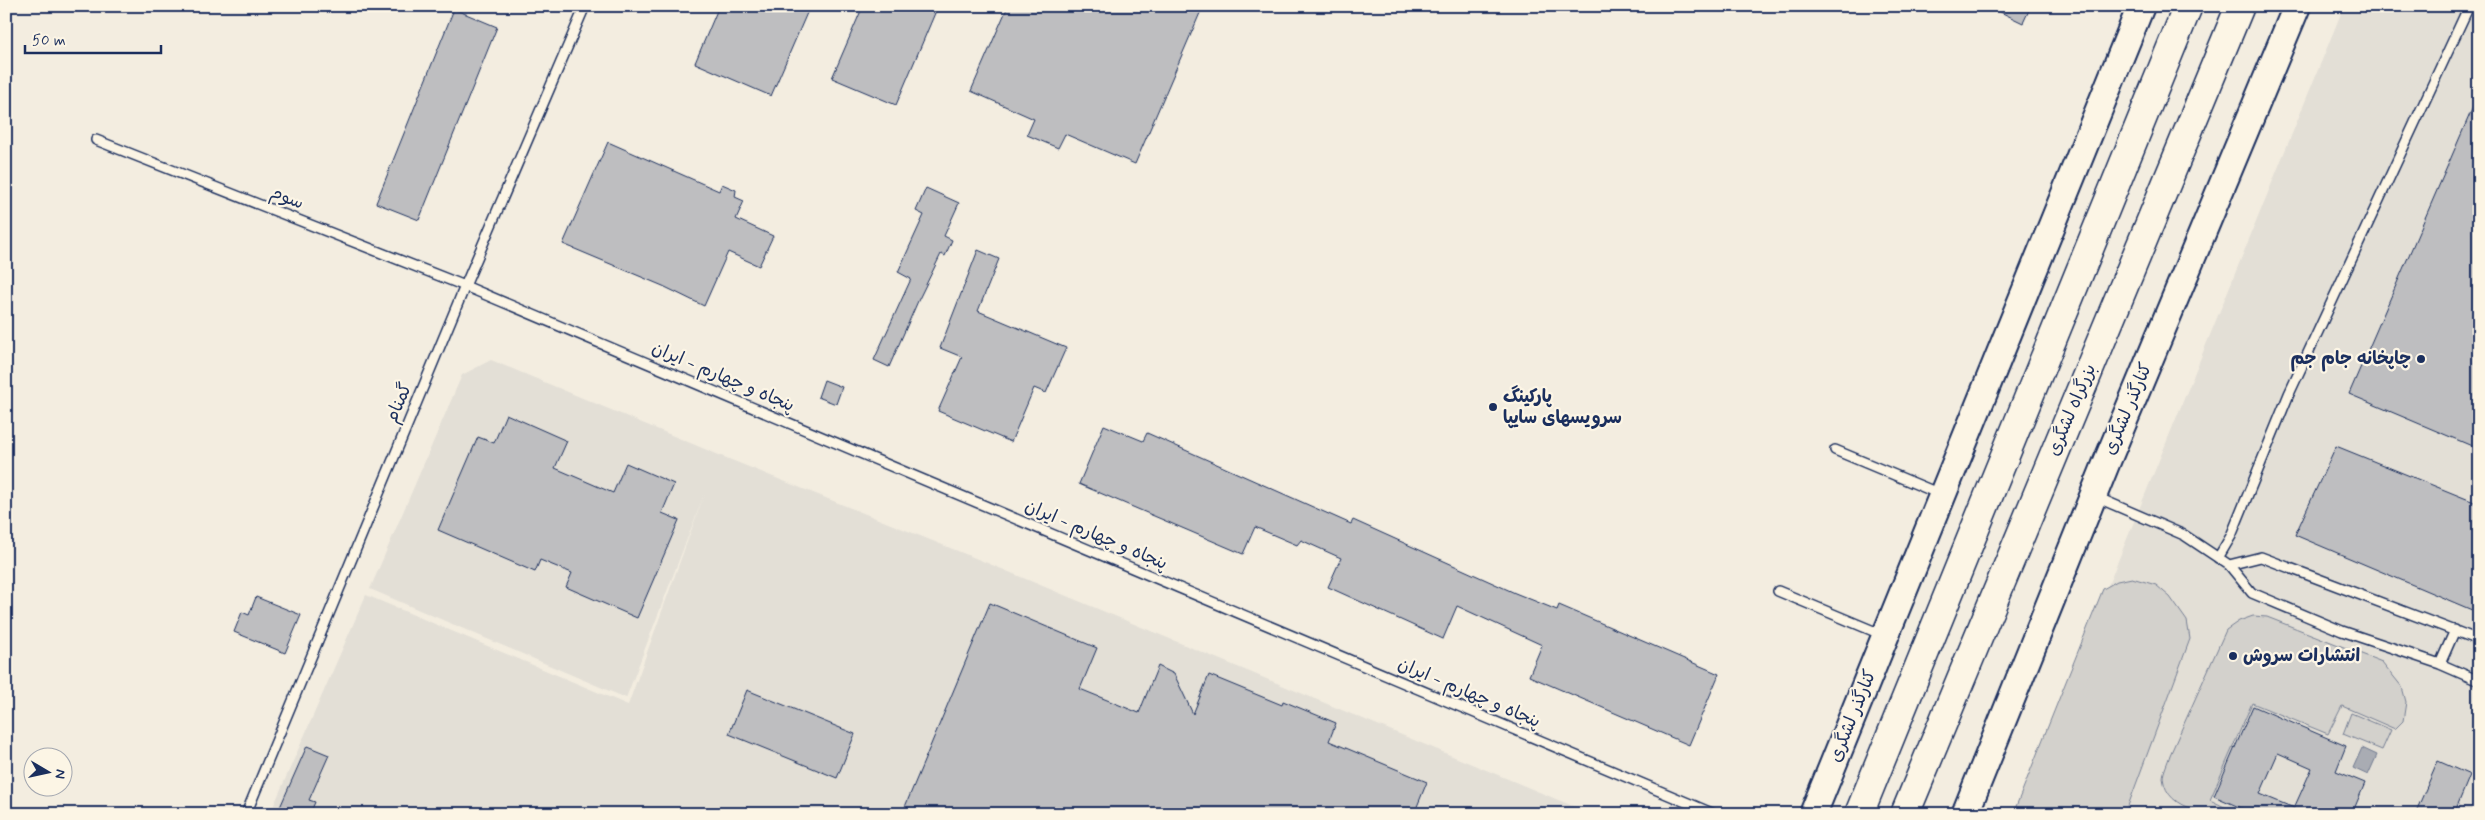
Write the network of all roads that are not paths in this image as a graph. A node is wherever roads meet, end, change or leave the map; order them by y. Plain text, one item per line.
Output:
1 (585, 6) edge
2 (2140, 6) edge
3 (2188, 6) edge
4 (2240, 6) edge
5 (2297, 6) edge
6 (2469, 6) edge
7 (96, 140) dead end
8 (465, 286) junction
9 (1835, 450) dead end
10 (1942, 496) junction
11 (2092, 496) junction
12 (2218, 558) junction
13 (2229, 565) junction
14 (1778, 592) dead end
15 (2455, 630) junction
16 (1885, 636) junction
17 (2479, 640) edge
18 (2440, 664) junction
19 (2479, 681) edge
20 (246, 814) edge
21 (1714, 814) edge
22 (1813, 814) edge
23 (1859, 814) edge
24 (1905, 814) edge
25 (1965, 814) edge

1 - 8 lane, گمنام
2 - 10 main road, کنارگذر لشگری
3 - 23 highway
4 - 24 highway, بزرگراه لشگری
5 - 11 main road, کنارگذر لشگری
6 - 12 lane
7 - 8 lane, سوم
8 - 20 lane, گمنام
8 - 21 lane, پنجاه و چهارم - ایران
9 - 10 lane
10 - 16 main road, کنارگذر لشگری
11 - 12 lane
11 - 25 main road, کنارگذر لشگری
12 - 13 lane
13 - 15 lane
13 - 18 lane
14 - 16 lane
15 - 17 lane
15 - 18 lane
16 - 22 main road, کنارگذر لشگری
18 - 19 lane

